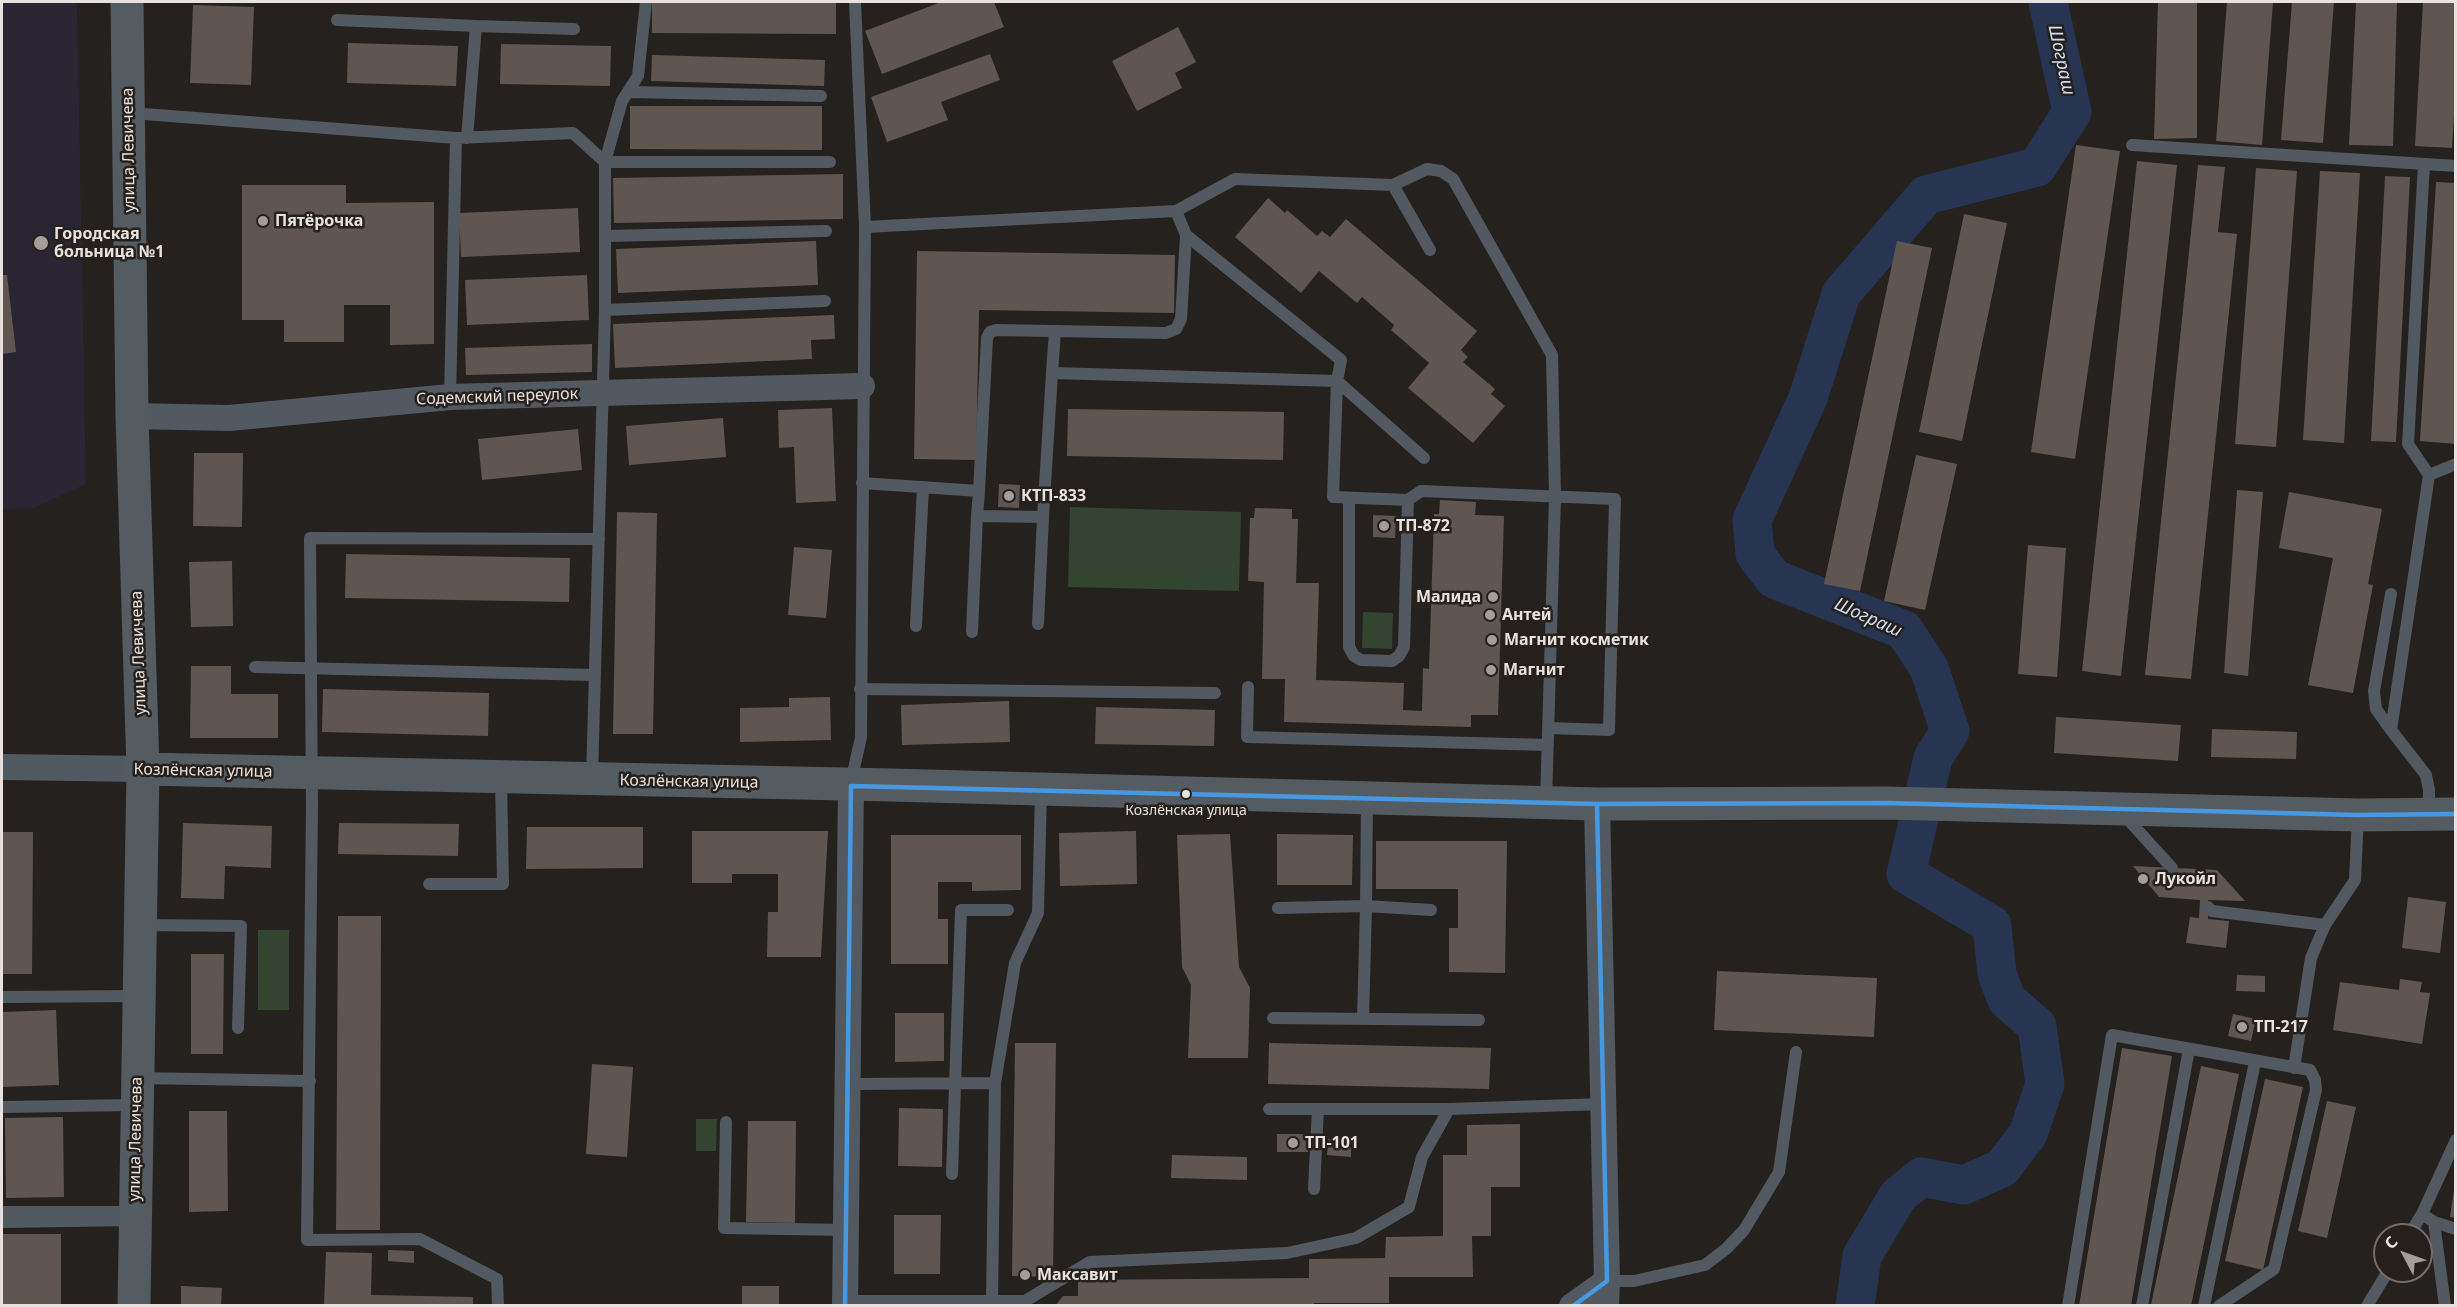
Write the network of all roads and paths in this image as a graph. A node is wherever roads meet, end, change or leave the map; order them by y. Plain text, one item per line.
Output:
1 (127, 2) edge
2 (646, 2) edge
3 (855, 2) edge
4 (338, 20) dead end
5 (476, 26) junction
6 (574, 29) dead end
7 (630, 92) junction
8 (821, 96) dead end
9 (129, 112) junction
10 (462, 138) junction
11 (2132, 145) dead end
12 (605, 162) junction
13 (830, 162) dead end
14 (2424, 164) junction
15 (2456, 166) edge
16 (1393, 184) junction
17 (1176, 211) junction
18 (865, 227) junction
19 (826, 231) dead end
20 (1186, 235) junction
21 (607, 236) junction
22 (1430, 250) dead end
23 (825, 301) dead end
24 (605, 310) junction
25 (1055, 331) junction
26 (1052, 373) junction
27 (1337, 381) junction
28 (862, 386) junction
29 (603, 393) junction
30 (450, 397) junction
31 (132, 416) junction
32 (1424, 458) dead end
33 (2456, 464) edge
34 (2429, 475) junction
35 (862, 483) junction
36 (922, 487) junction
37 (979, 491) junction
38 (1555, 497) junction
39 (1349, 498) junction
40 (1408, 500) junction
41 (977, 516) junction
42 (1044, 517) junction
43 (599, 539) junction
44 (2391, 594) dead end
45 (1038, 624) dead end
46 (916, 626) dead end
47 (972, 632) dead end
48 (255, 667) dead end
49 (310, 668) junction
50 (595, 675) junction
51 (1248, 687) dead end
52 (860, 689) junction
53 (1215, 693) dead end
54 (1548, 728) junction
55 (2391, 730) junction
56 (1548, 745) junction
57 (2, 767) edge
58 (143, 770) junction
59 (312, 773) junction
60 (501, 777) junction
61 (592, 780) junction
62 (850, 786) junction
63 (1041, 789) junction
64 (1367, 798) junction
65 (1546, 802) junction
66 (1597, 804) junction
67 (2118, 809) junction
68 (2358, 814) junction
69 (2442, 814) edge
70 (2172, 868) dead end
71 (429, 884) dead end
72 (1366, 906) junction
73 (2208, 907) dead end
74 (1278, 908) dead end
75 (1008, 910) dead end
76 (1431, 910) dead end
77 (140, 925) junction
78 (2325, 925) junction
79 (139, 996) junction
80 (2, 998) edge
81 (1273, 1018) dead end
82 (1363, 1019) junction
83 (1479, 1020) dead end
84 (238, 1028) dead end
85 (2189, 1050) junction
86 (1796, 1052) dead end
87 (2255, 1062) junction
88 (2294, 1068) junction
89 (310, 1081) junction
90 (995, 1083) junction
91 (848, 1084) junction
92 (955, 1084) junction
93 (137, 1092) junction
94 (1604, 1104) junction
95 (2, 1107) edge
96 (1269, 1109) dead end
97 (1318, 1109) junction
98 (1449, 1109) junction
99 (726, 1122) dead end
100 (2456, 1140) edge
101 (952, 1174) dead end
102 (1314, 1189) dead end
103 (2, 1212) edge
104 (2422, 1214) junction
105 (135, 1216) junction
106 (2, 1222) edge
107 (2434, 1222) junction
108 (2416, 1223) edge
109 (2456, 1229) edge
110 (846, 1230) junction
111 (2381, 1283) edge
112 (1607, 1293) edge
113 (992, 1301) junction
114 (845, 1303) edge
115 (1025, 1303) edge
116 (134, 1305) edge
117 (498, 1305) edge
118 (1572, 1305) edge
119 (2068, 1305) edge
120 (2142, 1305) edge
121 (2204, 1305) edge
122 (2218, 1305) edge
123 (2367, 1305) edge
124 (2445, 1305) edge

1 - 9 street, улица Левичева
2 - 7 lane
3 - 18 lane
4 - 5 lane
5 - 6 lane
5 - 10 lane
7 - 8 lane
7 - 12 lane
9 - 10 lane
9 - 31 street, улица Левичева
10 - 12 lane
10 - 30 lane
11 - 14 lane
12 - 13 lane
12 - 21 lane
14 - 15 lane
14 - 34 lane
16 - 17 lane
16 - 22 lane
16 - 38 lane
17 - 18 lane
17 - 20 lane
18 - 28 lane
19 - 21 lane
20 - 25 lane
20 - 27 lane
21 - 24 lane
23 - 24 lane
24 - 29 lane
25 - 26 lane
25 - 37 lane
26 - 27 lane
26 - 42 lane
27 - 32 lane
27 - 39 lane
28 - 29 street, Содемский переулок
28 - 35 lane
29 - 30 street, Содемский переулок
29 - 43 lane
30 - 31 street, Содемский переулок
31 - 58 street, улица Левичева
33 - 34 lane
34 - 55 lane
35 - 36 lane
35 - 52 lane
36 - 37 lane
36 - 46 lane
37 - 41 lane
38 - 40 lane
38 - 54 lane
38 - 54 lane
39 - 40 lane
39 - 40 lane
41 - 42 lane
41 - 47 lane
42 - 45 lane
43 - 49 lane
43 - 50 lane
44 - 55 lane
48 - 49 lane
49 - 50 lane
49 - 59 lane
50 - 61 lane
51 - 56 lane
52 - 53 lane
52 - 62 lane
54 - 56 lane
55 - 69 lane
56 - 65 lane
57 - 58 street, Козлёнская улица
58 - 59 street, Козлёнская улица
58 - 77 street, улица Левичева
59 - 60 street, Козлёнская улица
59 - 89 lane
60 - 61 street, Козлёнская улица
60 - 71 lane
61 - 62 street, Козлёнская улица
62 - 63 street, Козлёнская улица
62 - 91 street
63 - 64 street, Козлёнская улица
63 - 90 lane
64 - 65 street, Козлёнская улица
64 - 72 lane
65 - 66 street, Козлёнская улица
66 - 67 street, Козлёнская улица
66 - 94 street
67 - 68 street, Козлёнская улица
67 - 70 lane
68 - 69 street, Козлёнская улица
68 - 78 lane
72 - 74 lane
72 - 76 lane
72 - 82 lane
73 - 78 lane
75 - 92 lane
77 - 79 street, улица Левичева
77 - 84 lane
78 - 88 lane
79 - 80 lane
79 - 93 street, улица Левичева
81 - 82 lane
82 - 83 lane
85 - 87 lane
85 - 119 lane
85 - 120 lane
86 - 112 lane
87 - 88 lane
87 - 121 lane
88 - 122 lane
89 - 93 lane
89 - 117 lane
90 - 92 lane
90 - 113 lane
91 - 92 lane
91 - 110 street
92 - 101 lane
93 - 95 lane
93 - 105 street, улица Левичева
94 - 98 lane
94 - 112 street
96 - 97 lane
97 - 98 lane
97 - 102 lane
98 - 115 lane
99 - 110 lane
100 - 104 lane
103 - 105 lane
104 - 107 lane
104 - 108 lane
105 - 106 lane
105 - 116 street, улица Левичева
107 - 109 lane
107 - 124 lane
110 - 114 street
111 - 123 lane
112 - 118 street
113 - 114 lane
113 - 115 lane

